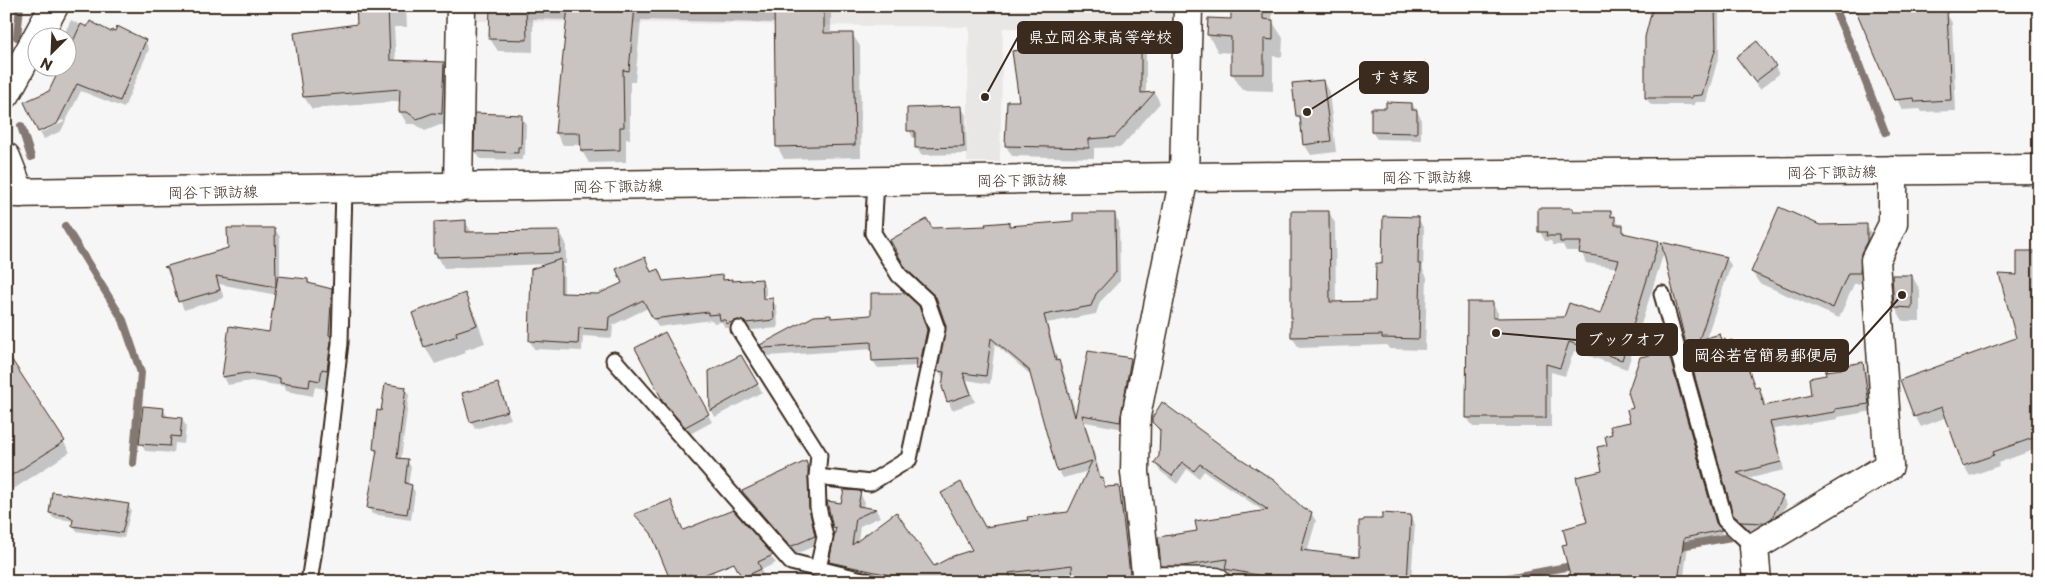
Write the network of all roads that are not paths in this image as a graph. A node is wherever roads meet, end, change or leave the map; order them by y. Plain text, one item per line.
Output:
1 (54, 6) edge
2 (460, 6) edge
3 (1188, 6) edge
4 (6, 94) edge
5 (6, 157) edge
6 (2039, 168) edge
7 (1893, 170) junction
8 (1184, 177) junction
9 (876, 182) junction
10 (458, 188) junction
11 (344, 189) junction
12 (13, 193) edge
13 (1662, 294) dead end
14 (738, 329) dead end
15 (614, 360) dead end
16 (817, 477) junction
17 (1754, 547) junction
18 (818, 568) junction
19 (308, 582) edge
20 (870, 582) edge
21 (1147, 582) edge
22 (1216, 582) edge
23 (1757, 582) edge

1 - 4 main road
2 - 10 main road
3 - 8 main road
5 - 12 main road
6 - 7 main road, 岡谷下諏訪線
7 - 8 main road, 岡谷下諏訪線
7 - 17 main road
8 - 9 main road, 岡谷下諏訪線
8 - 21 main road
9 - 10 main road, 岡谷下諏訪線
9 - 16 lane
10 - 11 main road, 岡谷下諏訪線
11 - 12 main road, 岡谷下諏訪線
11 - 19 lane
13 - 17 lane
14 - 16 lane
15 - 18 lane
16 - 18 lane
17 - 23 main road
18 - 20 lane
21 - 22 main road

